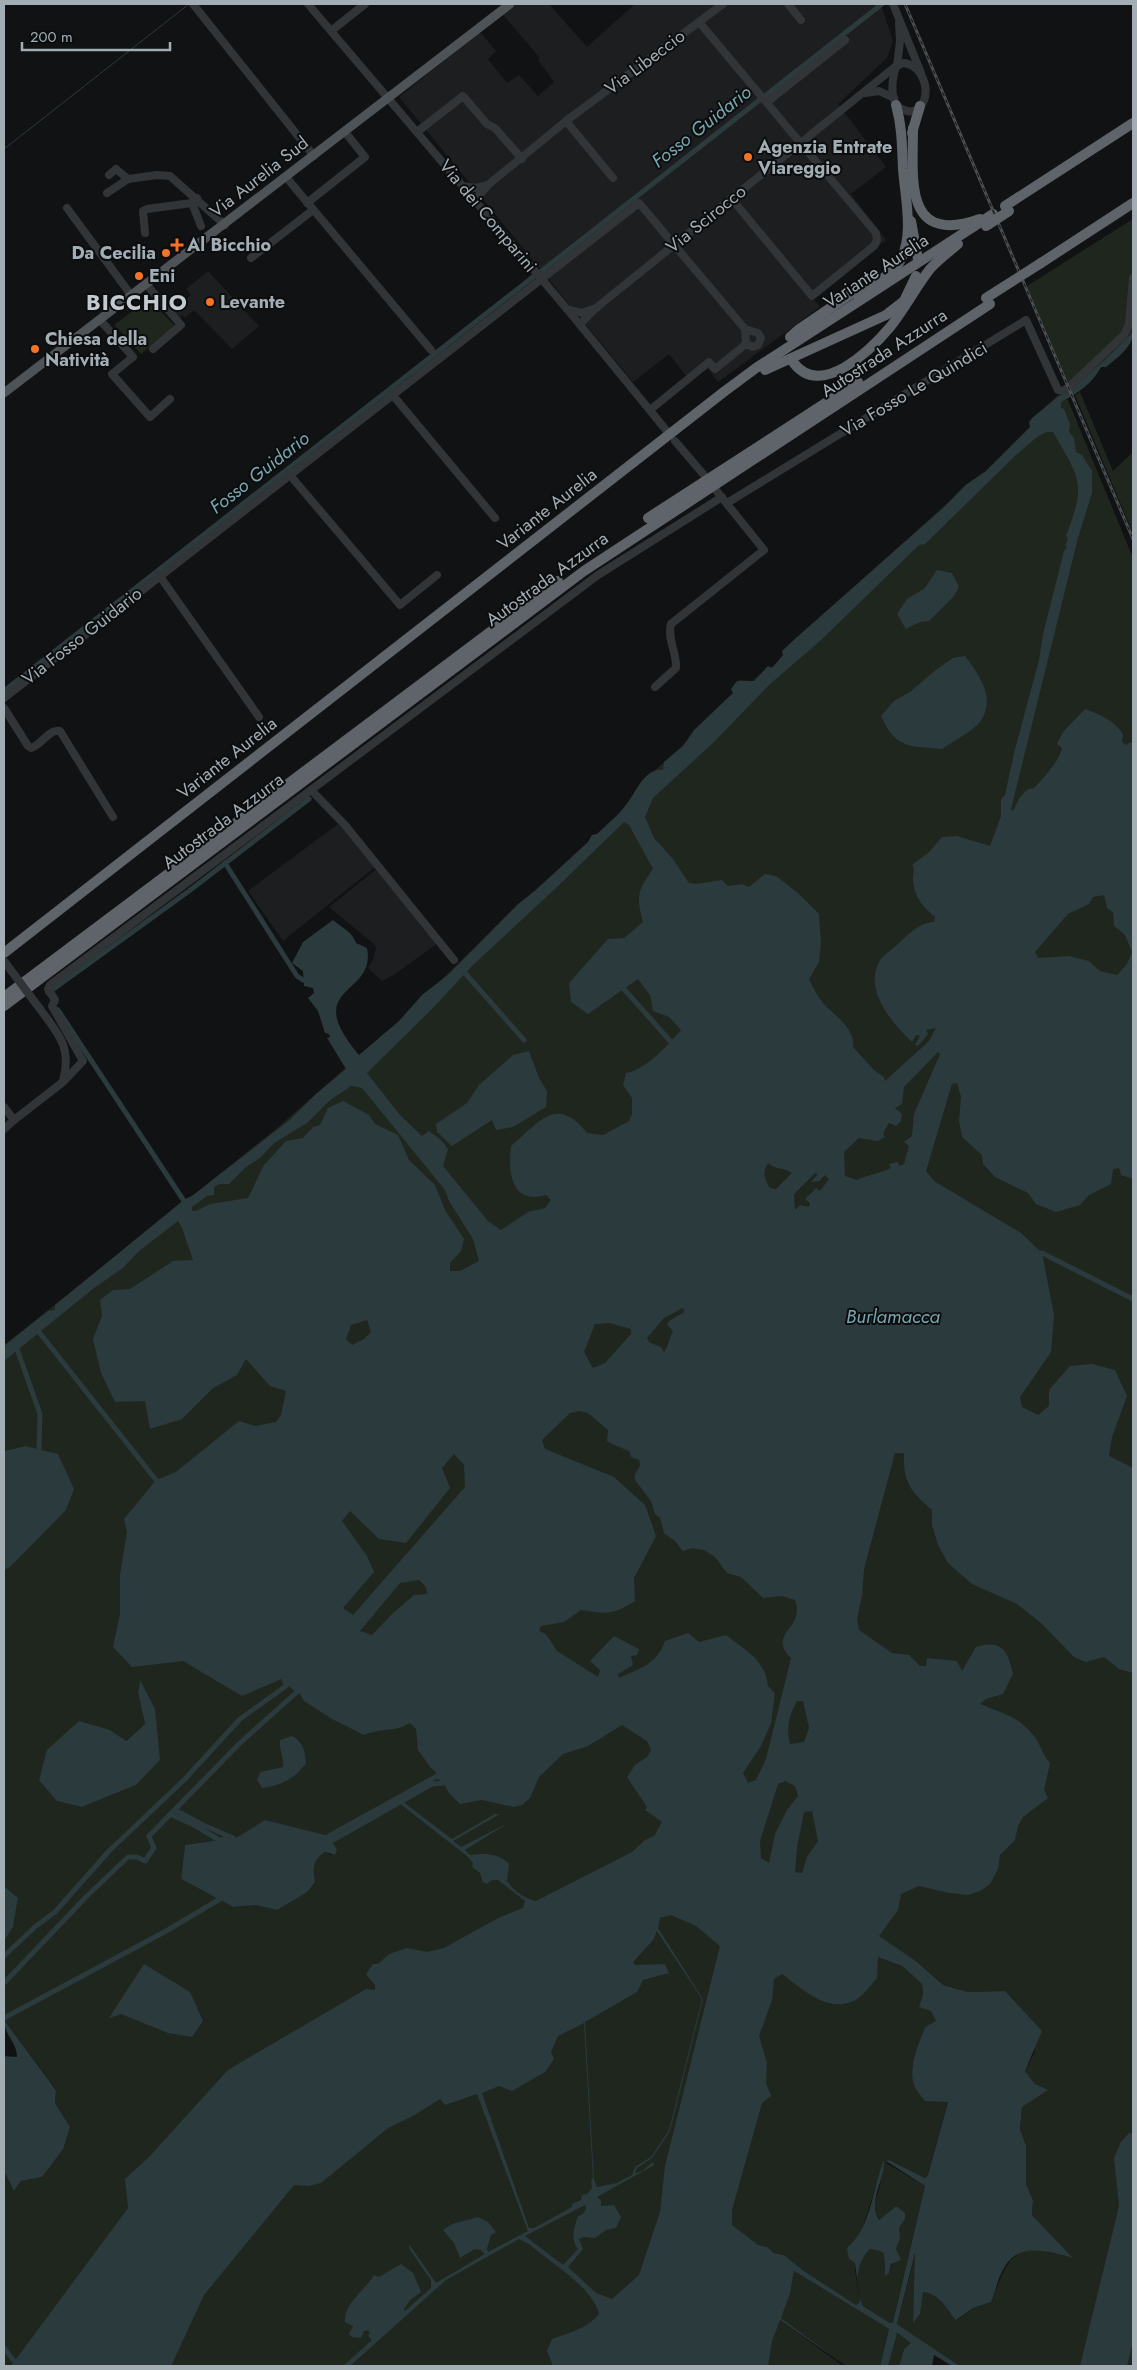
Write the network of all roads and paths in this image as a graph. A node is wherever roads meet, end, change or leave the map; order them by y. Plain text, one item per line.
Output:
1 (193, 4) edge
2 (308, 4) edge
3 (365, 4) edge
4 (510, 4) edge
5 (723, 4) edge
6 (788, 4) edge
7 (895, 7) edge
8 (801, 20) dead end
9 (699, 22) junction
10 (331, 31) junction
11 (845, 40) dead end
12 (896, 66) junction
13 (922, 75) junction
14 (863, 93) junction
15 (388, 99) junction
16 (764, 99) junction
17 (895, 101) junction
18 (920, 106) junction
19 (566, 121) junction
20 (1133, 123) edge
21 (913, 128) junction
22 (1133, 131) edge
23 (345, 132) junction
24 (417, 132) junction
25 (801, 143) junction
26 (314, 156) junction
27 (522, 160) junction
28 (109, 175) dead end
29 (286, 178) junction
30 (613, 178) dead end
31 (128, 179) junction
32 (488, 185) junction
33 (463, 186) junction
34 (905, 186) junction
35 (107, 193) dead end
36 (731, 198) junction
37 (195, 201) junction
38 (474, 201) junction
39 (906, 201) junction
40 (307, 202) junction
41 (1133, 203) edge
42 (66, 208) dead end
43 (1007, 209) junction
44 (313, 210) junction
45 (1133, 211) edge
46 (983, 222) junction
47 (225, 225) junction
48 (201, 226) dead end
49 (145, 233) dead end
50 (674, 244) junction
51 (958, 244) junction
52 (251, 258) dead end
53 (918, 259) dead end
54 (1043, 266) junction
55 (916, 276) dead end
56 (1133, 278) edge
57 (541, 279) junction
58 (146, 284) junction
59 (131, 296) junction
60 (988, 301) junction
61 (567, 309) junction
62 (590, 312) junction
63 (100, 320) junction
64 (578, 322) junction
65 (745, 330) junction
66 (790, 338) dead end
67 (595, 342) junction
68 (746, 344) junction
69 (153, 349) dead end
70 (431, 350) dead end
71 (793, 362) dead end
72 (761, 369) junction
73 (4, 393) edge
74 (391, 394) junction
75 (170, 399) dead end
76 (650, 410) junction
77 (666, 430) dead end
78 (675, 441) dead end
79 (288, 474) junction
80 (704, 475) dead end
81 (715, 489) dead end
82 (725, 500) junction
83 (495, 518) dead end
84 (160, 575) junction
85 (437, 575) dead end
86 (655, 687) dead end
87 (4, 698) edge
88 (4, 708) edge
89 (258, 716) dead end
90 (311, 790) junction
91 (113, 817) dead end
92 (4, 953) edge
93 (4, 960) edge
94 (454, 960) dead end
95 (4, 997) edge
96 (4, 1006) edge
97 (63, 1082) junction
98 (4, 1107) edge
99 (14, 1120) junction
100 (4, 1129) edge

1 - 26 street
2 - 10 street, Via dei Comparini
3 - 10 street
4 - 15 main road, Via Aurelia Sud
5 - 9 street, Via Libeccio
6 - 8 street
7 - 12 street
7 - 13 street
9 - 16 street
9 - 19 street, Via Libeccio
10 - 15 street, Via dei Comparini
11 - 16 street
12 - 13 street
12 - 14 street, Via Scirocco
12 - 17 street
13 - 18 street
14 - 17 street
14 - 25 street, Via Scirocco
15 - 23 main road, Via Aurelia Sud
15 - 24 street, Via dei Comparini
16 - 25 street
17 - 18 street
17 - 34 highway
18 - 21 highway
19 - 27 street, Via Libeccio
19 - 30 street
20 - 43 highway, Variante Aurelia
21 - 34 highway
21 - 46 highway
22 - 43 highway, Variante Aurelia
23 - 26 main road, Via Aurelia Sud
23 - 40 street
24 - 27 street
24 - 33 street, Via dei Comparini
25 - 36 street, Via Scirocco
25 - 36 street
26 - 29 main road, Via Aurelia Sud
27 - 32 street, Via Libeccio
28 - 31 street
29 - 40 street
29 - 47 main road, Via Aurelia Sud
31 - 35 street
31 - 37 street
32 - 33 street
32 - 38 street, Via Libeccio
33 - 38 street, Via dei Comparini
34 - 39 highway
36 - 50 street, Via Scirocco
37 - 47 street
37 - 48 street
37 - 49 street
38 - 57 street, Via dei Comparini
39 - 53 highway
39 - 66 highway
39 - 72 highway
40 - 44 street
41 - 54 highway, Autostrada Azzurra
42 - 59 street
43 - 46 highway, Variante Aurelia, bridge
43 - 46 highway, Variante Aurelia
44 - 52 street
44 - 70 street
45 - 54 highway, Autostrada Azzurra
46 - 51 highway, Variante Aurelia
46 - 72 highway, Variante Aurelia
47 - 58 main road, Via Aurelia Sud
50 - 57 street, Via Fosso Guidario
50 - 62 street, Via Scirocco
50 - 65 street
51 - 71 highway
51 - 72 highway, Variante Aurelia
54 - 60 highway, Autostrada Azzurra
55 - 72 highway
56 - 82 street, Via Fosso Le Quindici
57 - 61 street, Via dei Comparini
57 - 74 street, Via Fosso Guidario
58 - 59 main road, Via Aurelia Sud
58 - 69 street
59 - 63 main road, Via Aurelia Sud
60 - 95 highway, Autostrada Azzurra
60 - 96 highway, Autostrada Azzurra
61 - 62 street
61 - 64 street, Via dei Comparini
62 - 64 street, Via Scirocco
62 - 67 street
63 - 73 main road, Via Aurelia Sud
63 - 75 street
64 - 67 street, Via dei Comparini
65 - 68 street
65 - 68 street
67 - 76 street, Via dei Comparini
68 - 76 street
72 - 92 highway, Variante Aurelia
72 - 93 highway, Variante Aurelia
74 - 79 street, Via Fosso Guidario
74 - 83 street
76 - 77 street, Via dei Comparini
78 - 80 street
79 - 84 street, Via Fosso Guidario
79 - 85 street
81 - 82 street
82 - 86 street
82 - 90 street
84 - 87 street, Via Fosso Guidario
84 - 89 street, Via Fosso Guidario
88 - 91 street
90 - 94 street
90 - 97 street
93 - 97 street, bridge
97 - 99 street
98 - 99 street
99 - 100 street

